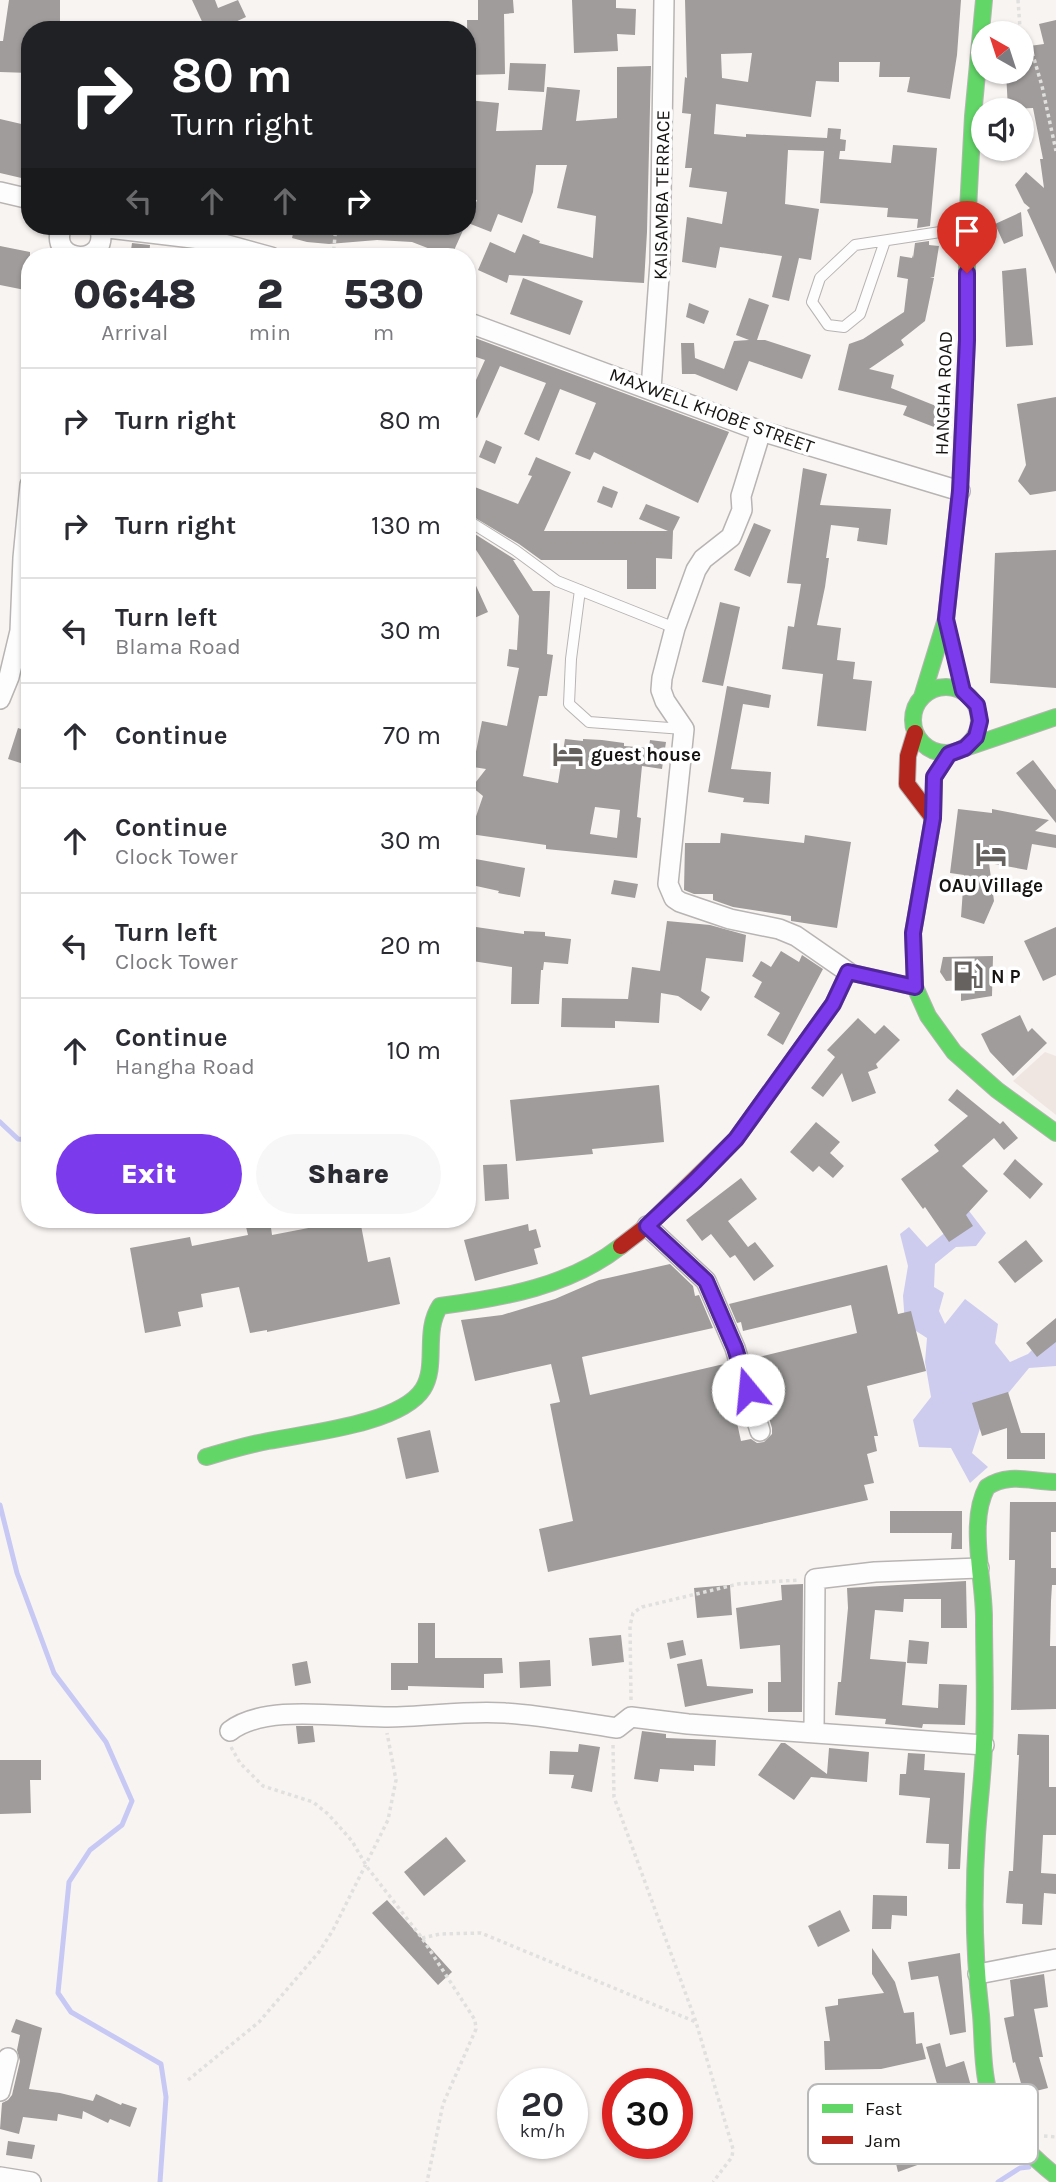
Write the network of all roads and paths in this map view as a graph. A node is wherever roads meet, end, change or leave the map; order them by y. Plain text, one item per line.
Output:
1 (664, 0) edge
2 (984, 0) edge
3 (1018, 0) edge
4 (1056, 151) edge
5 (0, 192) edge
6 (21, 197) edge
7 (967, 228) junction
8 (170, 235) edge
9 (884, 240) junction
10 (238, 248) edge
11 (476, 325) edge
12 (651, 389) junction
13 (761, 431) junction
14 (960, 491) junction
15 (476, 525) edge
16 (580, 590) junction
17 (21, 607) edge
18 (946, 619) junction
19 (676, 628) junction
20 (963, 691) junction
21 (922, 697) junction
22 (0, 699) edge
23 (1029, 711) dead end
24 (1056, 716) edge
25 (684, 729) junction
26 (915, 733) junction
27 (957, 751) junction
28 (933, 818) junction
29 (848, 972) junction
30 (915, 987) junction
31 (1056, 1133) edge
32 (647, 1226) junction
33 (760, 1432) dead end
34 (206, 1457) dead end
35 (1056, 1482) edge
36 (979, 1569) junction
37 (815, 1579) junction
38 (385, 1717) junction
39 (624, 1722) junction
40 (230, 1731) joint
41 (814, 1732) junction
42 (984, 1745) junction
43 (367, 1867) junction
44 (422, 1938) junction
45 (1056, 1959) edge
46 (978, 1974) junction
47 (696, 2022) junction
48 (8, 2058) dead end
49 (188, 2080) dead end
50 (988, 2084) edge
51 (0, 2091) edge
52 (1038, 2161) edge
53 (1056, 2176) edge
54 (0, 2177) edge
55 (31, 2182) edge
56 (427, 2182) edge
57 (713, 2182) edge

1 - 12 street, KAISAMBA TERRACE
2 - 7 main road, HANGHA ROAD
3 - 4 path
5 - 6 street
7 - 9 lane
7 - 14 main road, HANGHA ROAD
8 - 10 street
9 - 9 lane
11 - 12 street, MAXWELL KHOBE STREET
12 - 13 street, MAXWELL KHOBE STREET
13 - 14 street, MAXWELL KHOBE STREET
13 - 19 street
14 - 18 main road, HANGHA ROAD
15 - 16 lane
16 - 19 lane
16 - 25 lane
17 - 22 street
18 - 20 main road, HANGHA ROAD
18 - 21 main road, HANGHA ROAD
19 - 25 street
20 - 21 main road
20 - 27 main road
21 - 26 main road
23 - 24 main road
24 - 27 main road
25 - 29 street
26 - 27 main road
26 - 28 main road
27 - 28 main road
28 - 30 main road
29 - 30 main road
29 - 32 main road
30 - 31 main road
32 - 33 street
32 - 34 main road
35 - 36 main road
36 - 37 street
36 - 42 main road
37 - 39 path
37 - 41 street
38 - 39 street
38 - 40 street
38 - 43 path
39 - 41 street
39 - 47 path
40 - 43 path
41 - 42 street
42 - 46 main road
43 - 44 path
43 - 49 path
44 - 47 path
44 - 56 path
45 - 46 street
46 - 50 main road
47 - 57 path
48 - 51 street
52 - 53 main road
54 - 55 street

